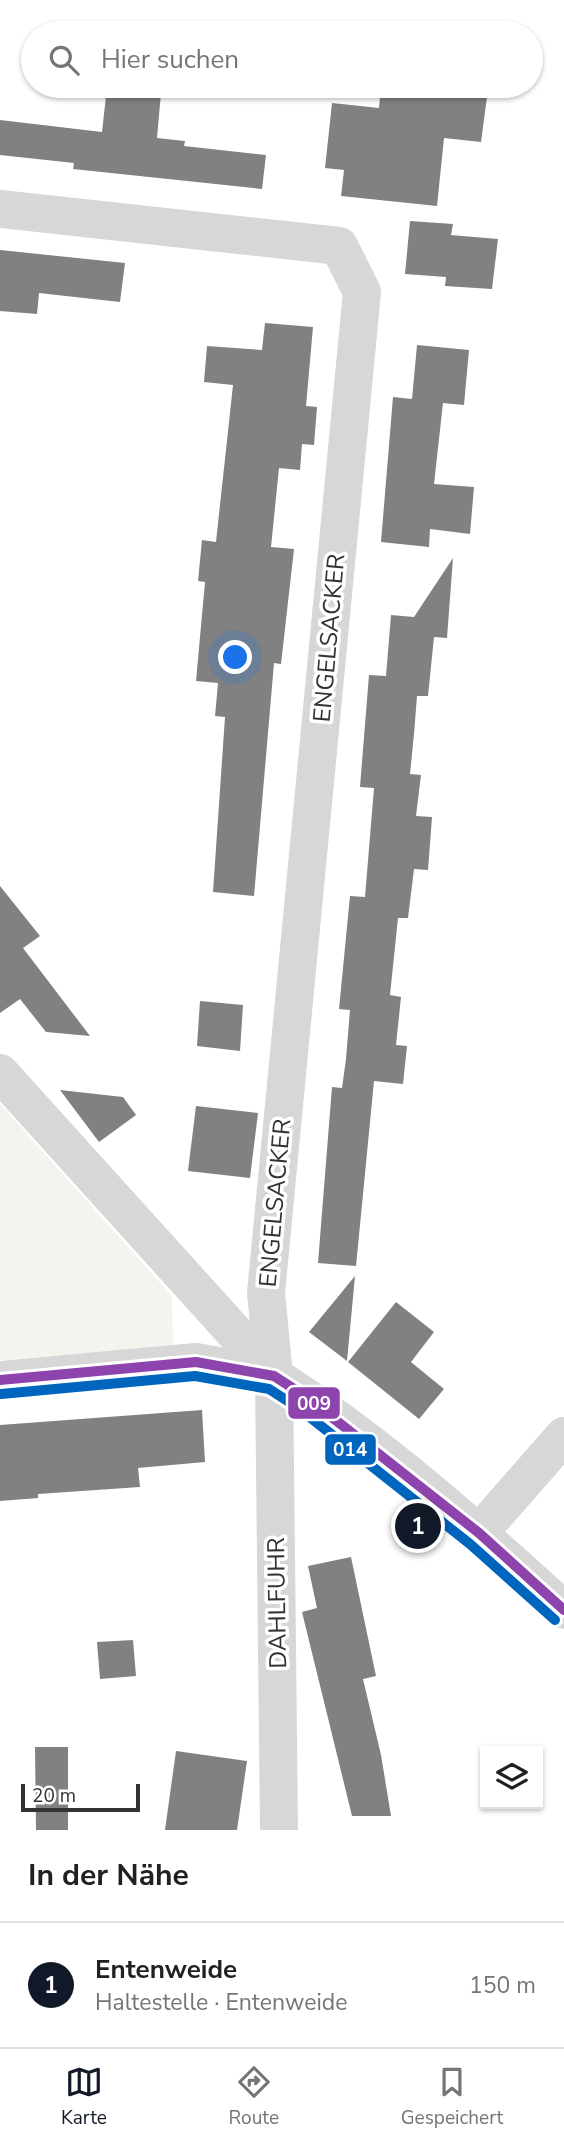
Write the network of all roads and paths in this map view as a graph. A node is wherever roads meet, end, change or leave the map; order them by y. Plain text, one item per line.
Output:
1 (0, 209) edge
2 (0, 1073) edge
3 (274, 1376) junction
4 (0, 1380) edge
5 (564, 1436) edge
6 (479, 1532) junction
7 (564, 1611) edge
8 (279, 1830) edge

1 - 3 street, ENGELSACKER
2 - 3 street
3 - 4 street
3 - 6 street
3 - 8 street, DAHLFUHR
5 - 6 street
6 - 7 street

